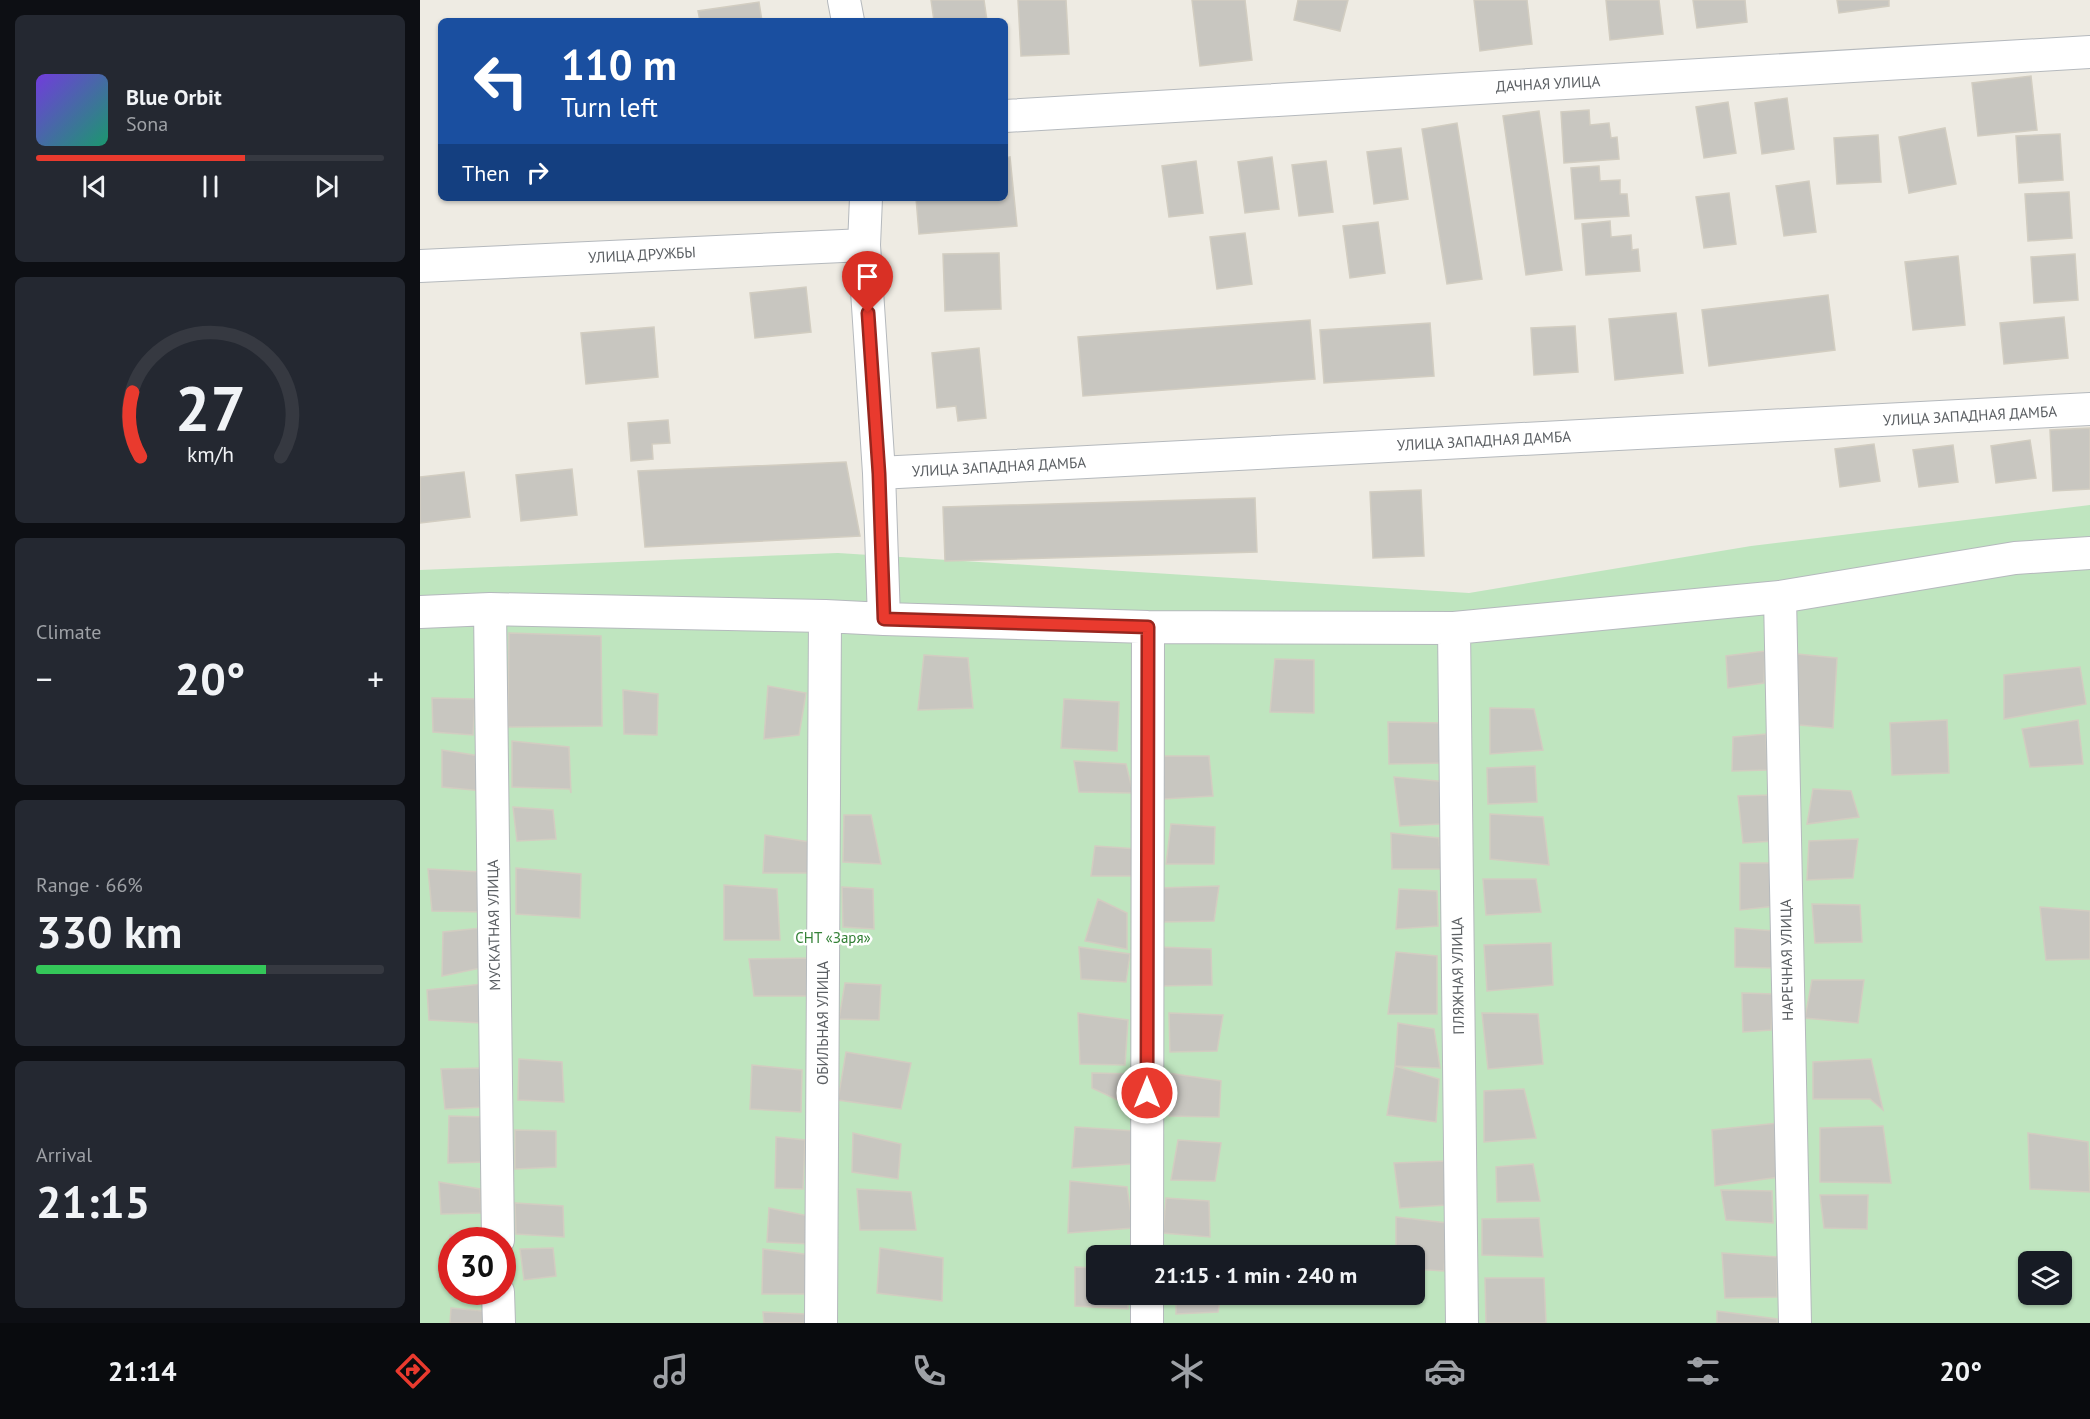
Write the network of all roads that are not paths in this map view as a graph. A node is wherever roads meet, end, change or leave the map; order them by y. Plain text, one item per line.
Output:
1 (844, 0) edge
2 (847, 18) edge
3 (2090, 52) edge
4 (1008, 116) edge
5 (866, 201) edge
6 (864, 245) junction
7 (420, 266) edge
8 (2090, 409) edge
9 (879, 474) junction
10 (2090, 553) edge
11 (1780, 597) junction
12 (490, 609) junction
13 (420, 612) edge
14 (825, 616) junction
15 (884, 619) junction
16 (1148, 627) junction
17 (1454, 628) junction
18 (498, 1227) edge
19 (1147, 1245) edge
20 (498, 1305) edge
21 (1147, 1305) edge
22 (499, 1323) edge
23 (821, 1323) edge
24 (1147, 1323) edge
25 (1462, 1323) edge
26 (1795, 1323) edge

1 - 2 street
3 - 4 street, ДАЧНАЯ УЛИЦА
5 - 6 street
6 - 7 street, УЛИЦА ДРУЖБЫ
6 - 9 street
8 - 9 street, УЛИЦА ЗАПАДНАЯ ДАМБА
9 - 15 street
10 - 11 street
11 - 17 street
11 - 26 street, НАРЕЧНАЯ УЛИЦА
12 - 13 street
12 - 14 street
12 - 18 street, МУСКАТНАЯ УЛИЦА
14 - 15 street
14 - 23 street, ОБИЛЬНАЯ УЛИЦА
15 - 16 street
16 - 17 street
16 - 19 street
17 - 25 street, ПЛЯЖНАЯ УЛИЦА
20 - 22 street
21 - 24 street

